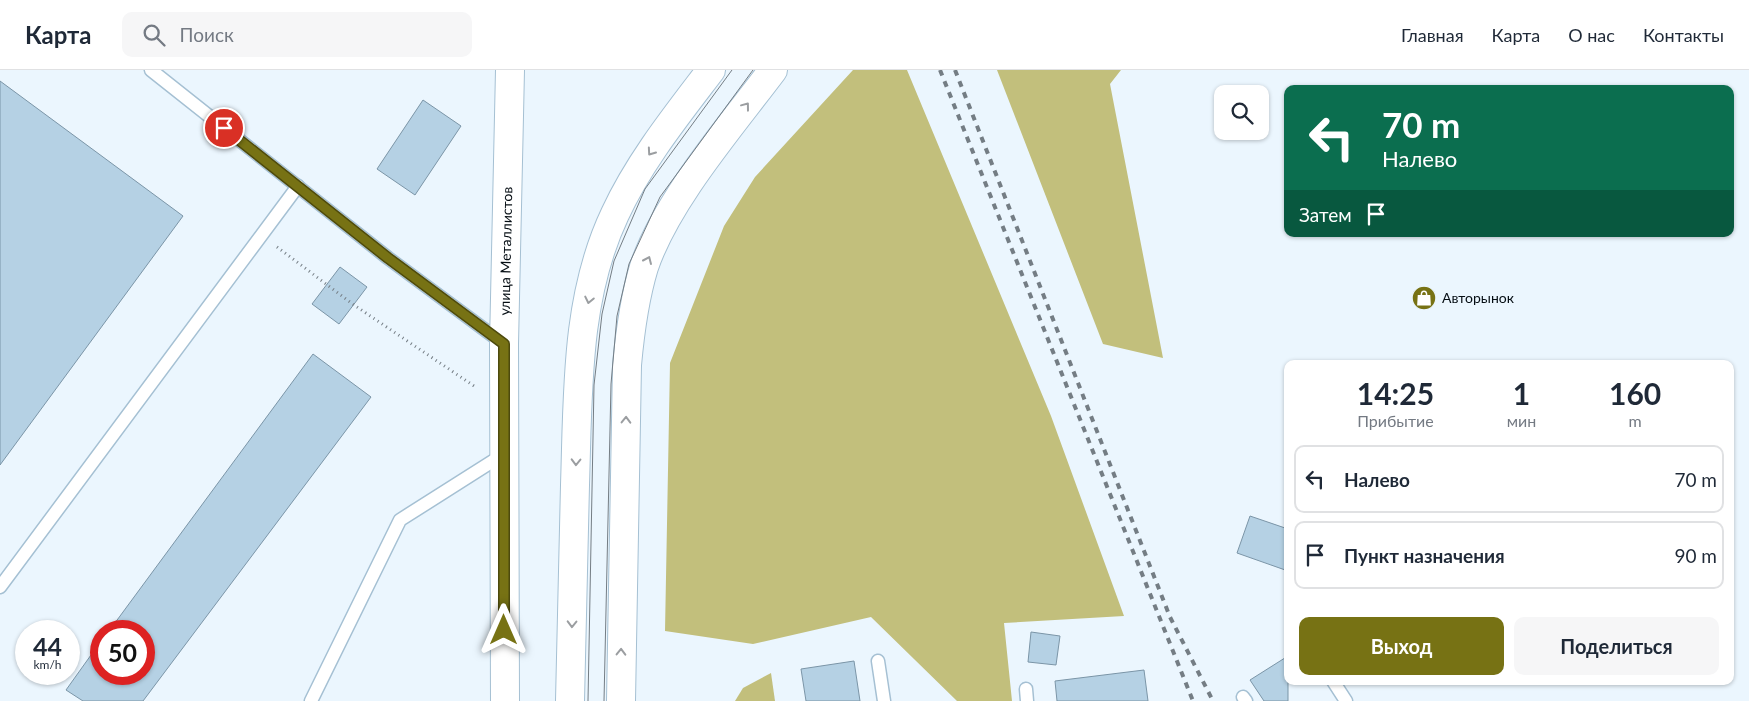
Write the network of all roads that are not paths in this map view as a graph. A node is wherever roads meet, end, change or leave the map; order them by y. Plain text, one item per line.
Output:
1 (151, 70) edge
2 (510, 70) edge
3 (711, 70) edge
4 (774, 70) edge
5 (298, 186) junction
6 (504, 344) junction
7 (504, 454) junction
8 (0, 587) edge
9 (878, 661) dead end
10 (1336, 685) edge
11 (311, 701) edge
12 (505, 701) edge
13 (570, 701) edge
14 (620, 701) edge
15 (884, 701) edge
16 (1346, 701) edge

1 - 5 lane
2 - 6 main road, улица Металлистов
3 -> 13 main road
14 -> 4 main road
5 - 6 lane
5 - 8 lane
6 - 7 main road, улица Металлистов
7 - 11 lane
7 - 12 main road, улица Металлистов
9 - 15 lane
10 - 16 lane

